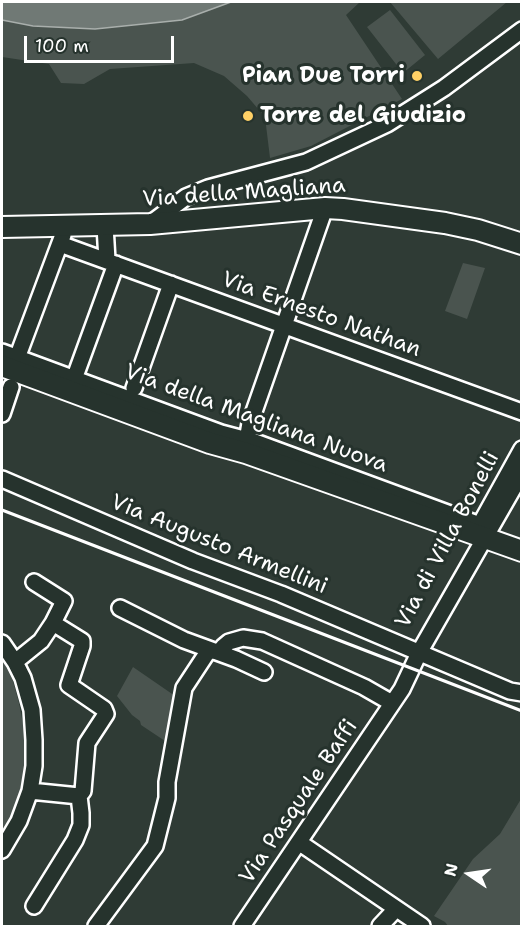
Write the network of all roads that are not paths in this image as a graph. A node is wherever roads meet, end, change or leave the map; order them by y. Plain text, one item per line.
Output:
1 (522, 30) edge
2 (325, 208) junction
3 (150, 224) junction
4 (105, 226) junction
5 (2, 227) edge
6 (63, 235) junction
7 (522, 244) edge
8 (111, 262) junction
9 (171, 285) junction
10 (284, 327) junction
11 (21, 350) dead end
12 (2, 352) edge
13 (2, 366) edge
14 (77, 371) dead end
15 (11, 387) dead end
16 (134, 388) dead end
17 (522, 412) edge
18 (2, 414) edge
19 (246, 446) junction
20 (522, 450) edge
21 (522, 472) edge
22 (2, 479) edge
23 (480, 533) junction
24 (522, 552) edge
25 (34, 582) dead end
26 (120, 608) dead end
27 (53, 623) junction
28 (2, 643) edge
29 (216, 649) junction
30 (420, 651) junction
31 (15, 662) junction
32 (264, 672) dead end
33 (522, 693) edge
34 (392, 703) junction
35 (30, 791) junction
36 (79, 796) junction
37 (300, 843) junction
38 (2, 850) edge
39 (34, 906) dead end
40 (396, 909) junction
41 (96, 927) edge
42 (242, 927) edge
43 (380, 927) edge
44 (422, 927) edge

1 - 3 street
2 - 3 main road, Via della Magliana
2 - 7 main road, Via della Magliana
2 - 10 street
3 - 4 main road, Via della Magliana
4 - 6 main road, Via della Magliana
4 - 8 street
5 - 6 main road, Via della Magliana
6 - 8 street, Via Ernesto Nathan
6 - 11 street
8 - 9 street, Via Ernesto Nathan
8 - 14 street
9 - 10 street, Via Ernesto Nathan
9 - 16 street
10 - 17 street, Via Ernesto Nathan
10 - 19 street
12 - 19 street, Via della Magliana Nuova
13 - 19 main road, Via della Magliana Nuova
15 - 18 street
19 - 23 main road, Via della Magliana Nuova
20 - 23 street, Via di Villa Bonelli
21 - 23 street, Via di Villa Bonelli
22 - 30 street, Via Augusto Armellini
23 - 24 main road, Via della Magliana Nuova
23 - 30 street, Via di Villa Bonelli
25 - 27 street
26 - 29 street
27 - 31 street
27 - 36 street
28 - 31 street
29 - 32 street
29 - 34 street
29 - 41 street
30 - 33 street, Via Augusto Armellini
30 - 34 street, Via di Villa Bonelli
31 - 35 street
34 - 37 street, Via Pasquale Baffi
35 - 36 street
35 - 38 street
36 - 39 street
37 - 40 street
37 - 42 street, Via Pasquale Baffi
40 - 43 street
40 - 44 street

